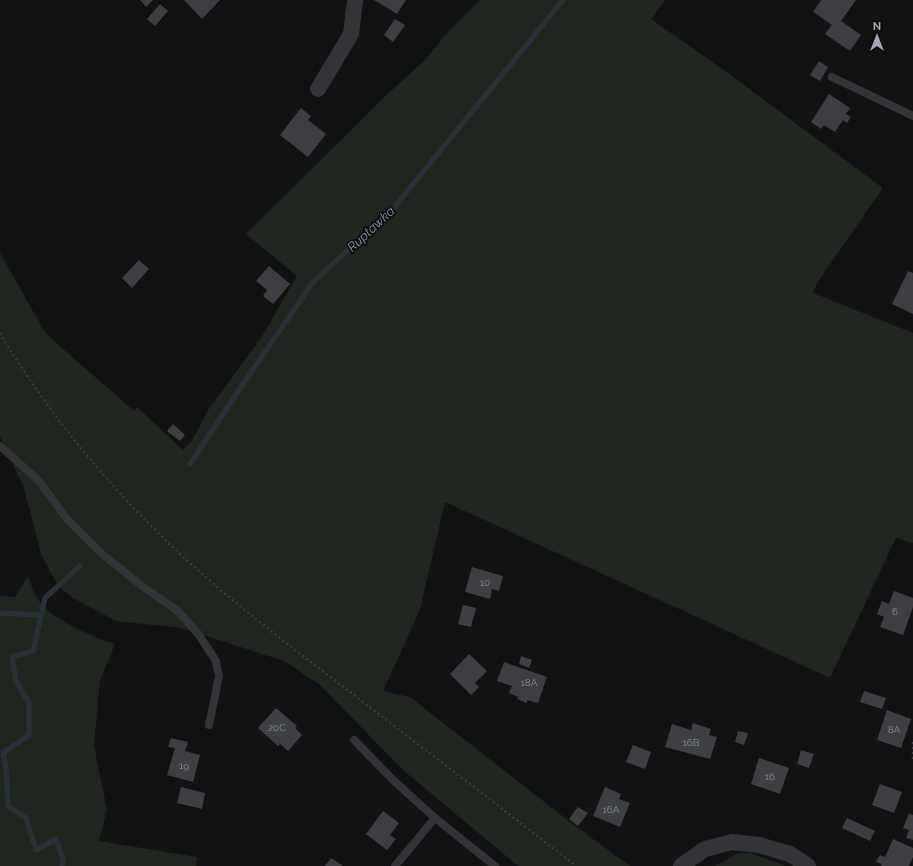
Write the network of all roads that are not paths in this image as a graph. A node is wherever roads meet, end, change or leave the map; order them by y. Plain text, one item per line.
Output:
1 (354, 0) edge
2 (832, 77) dead end
3 (318, 90) dead end
4 (913, 116) edge
5 (0, 446) edge
6 (209, 725) dead end
7 (354, 740) dead end
8 (435, 818) junction
9 (396, 866) edge
10 (495, 866) edge
11 (681, 866) edge
12 (808, 866) edge

1 - 3 street
2 - 4 lane
5 - 6 lane
7 - 8 lane
8 - 9 lane
8 - 10 lane
11 - 12 street

